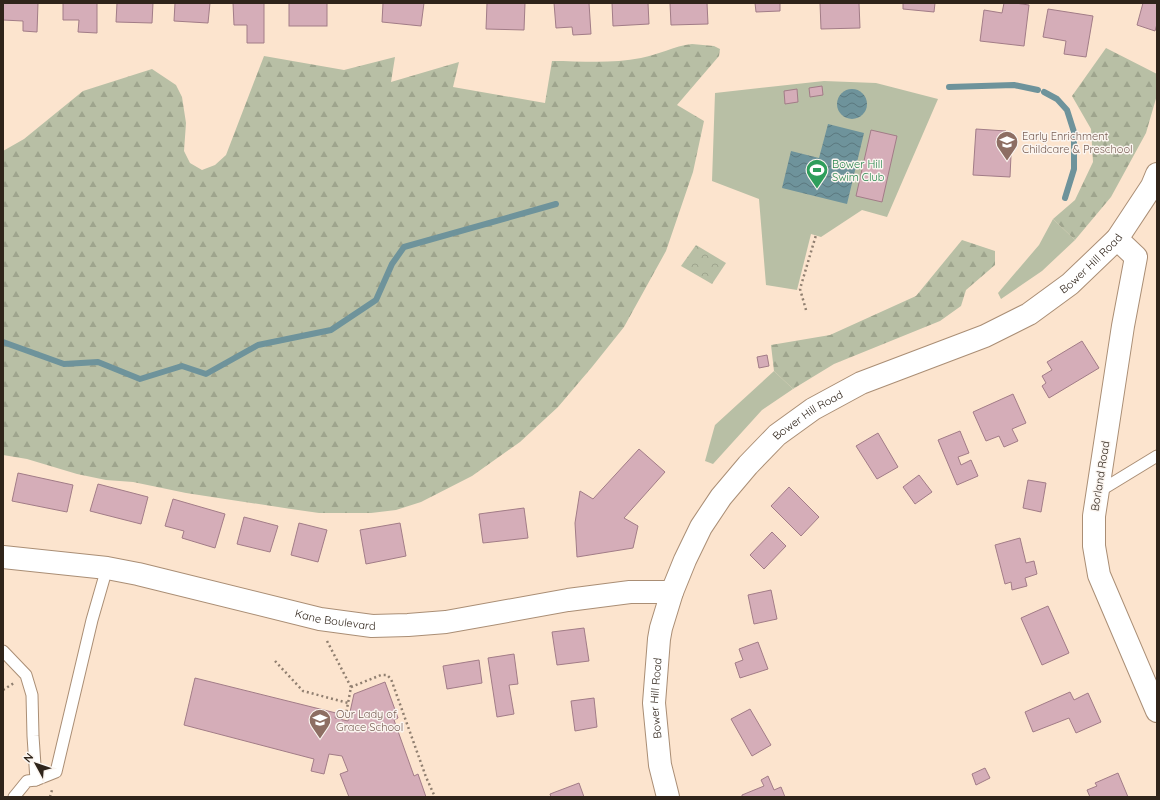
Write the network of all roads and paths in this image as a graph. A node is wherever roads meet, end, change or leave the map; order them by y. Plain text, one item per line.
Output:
1 (1155, 184) edge
2 (816, 235) dead end
3 (1117, 239) junction
4 (806, 310) dead end
5 (1157, 456) edge
6 (1098, 492) junction
7 (3, 557) edge
8 (107, 568) junction
9 (672, 592) junction
10 (327, 640) dead end
11 (3, 651) edge
12 (275, 661) dead end
13 (12, 685) dead end
14 (351, 687) junction
15 (3, 690) edge
16 (348, 703) junction
17 (1157, 711) edge
18 (346, 714) dead end
19 (36, 780) junction
20 (14, 797) edge
21 (435, 797) edge
22 (668, 797) edge

1 - 3 street, Bower Hill Road
2 - 4 path
3 - 6 street, Borland Road
3 - 9 street, Bower Hill Road
5 - 6 lane
6 - 17 street, Borland Road
7 - 8 street, Kane Boulevard
8 - 9 street, Kane Boulevard
8 - 19 lane
9 - 22 street, Bower Hill Road
10 - 14 path
11 - 19 lane
12 - 16 path
13 - 15 path
14 - 16 path
14 - 21 path
16 - 18 path
19 - 20 lane

